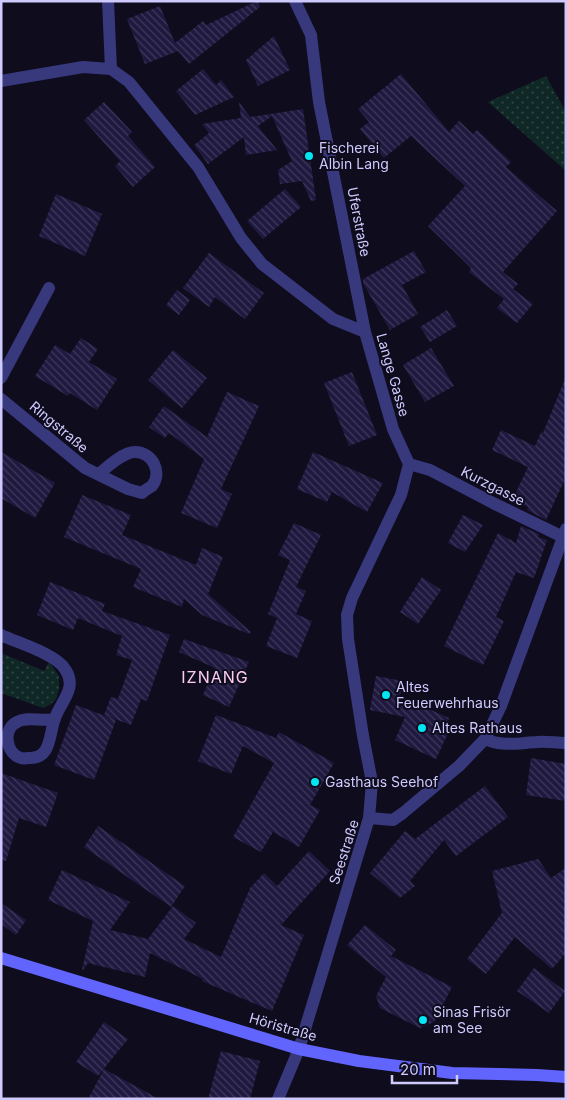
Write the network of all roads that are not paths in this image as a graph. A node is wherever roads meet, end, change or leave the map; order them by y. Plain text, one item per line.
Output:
1 (108, 1) edge
2 (295, 1) edge
3 (111, 69) junction
4 (1, 81) edge
5 (49, 288) dead end
6 (365, 332) junction
7 (1, 378) edge
8 (1, 399) edge
9 (409, 464) junction
10 (99, 474) dead end
11 (564, 533) edge
12 (1, 635) edge
13 (54, 719) dead end
14 (485, 739) junction
15 (566, 743) edge
16 (369, 818) junction
17 (1, 958) edge
18 (299, 1048) junction
19 (566, 1078) edge
20 (278, 1099) edge

1 - 3 street
2 - 6 street, Uferstraße
3 - 4 street
3 - 6 street, Lange Gasse
5 - 7 street
6 - 9 street, Lange Gasse
8 - 10 street, Ringstraße
9 - 11 street, Kurzgasse
9 - 16 street
11 - 14 street, Seestraße
12 - 13 street
14 - 15 street
14 - 16 street, Seestraße
16 - 18 street, Seestraße
17 - 18 main road, Höristraße
18 - 19 main road, Höristraße
18 - 20 street, Seestraße

